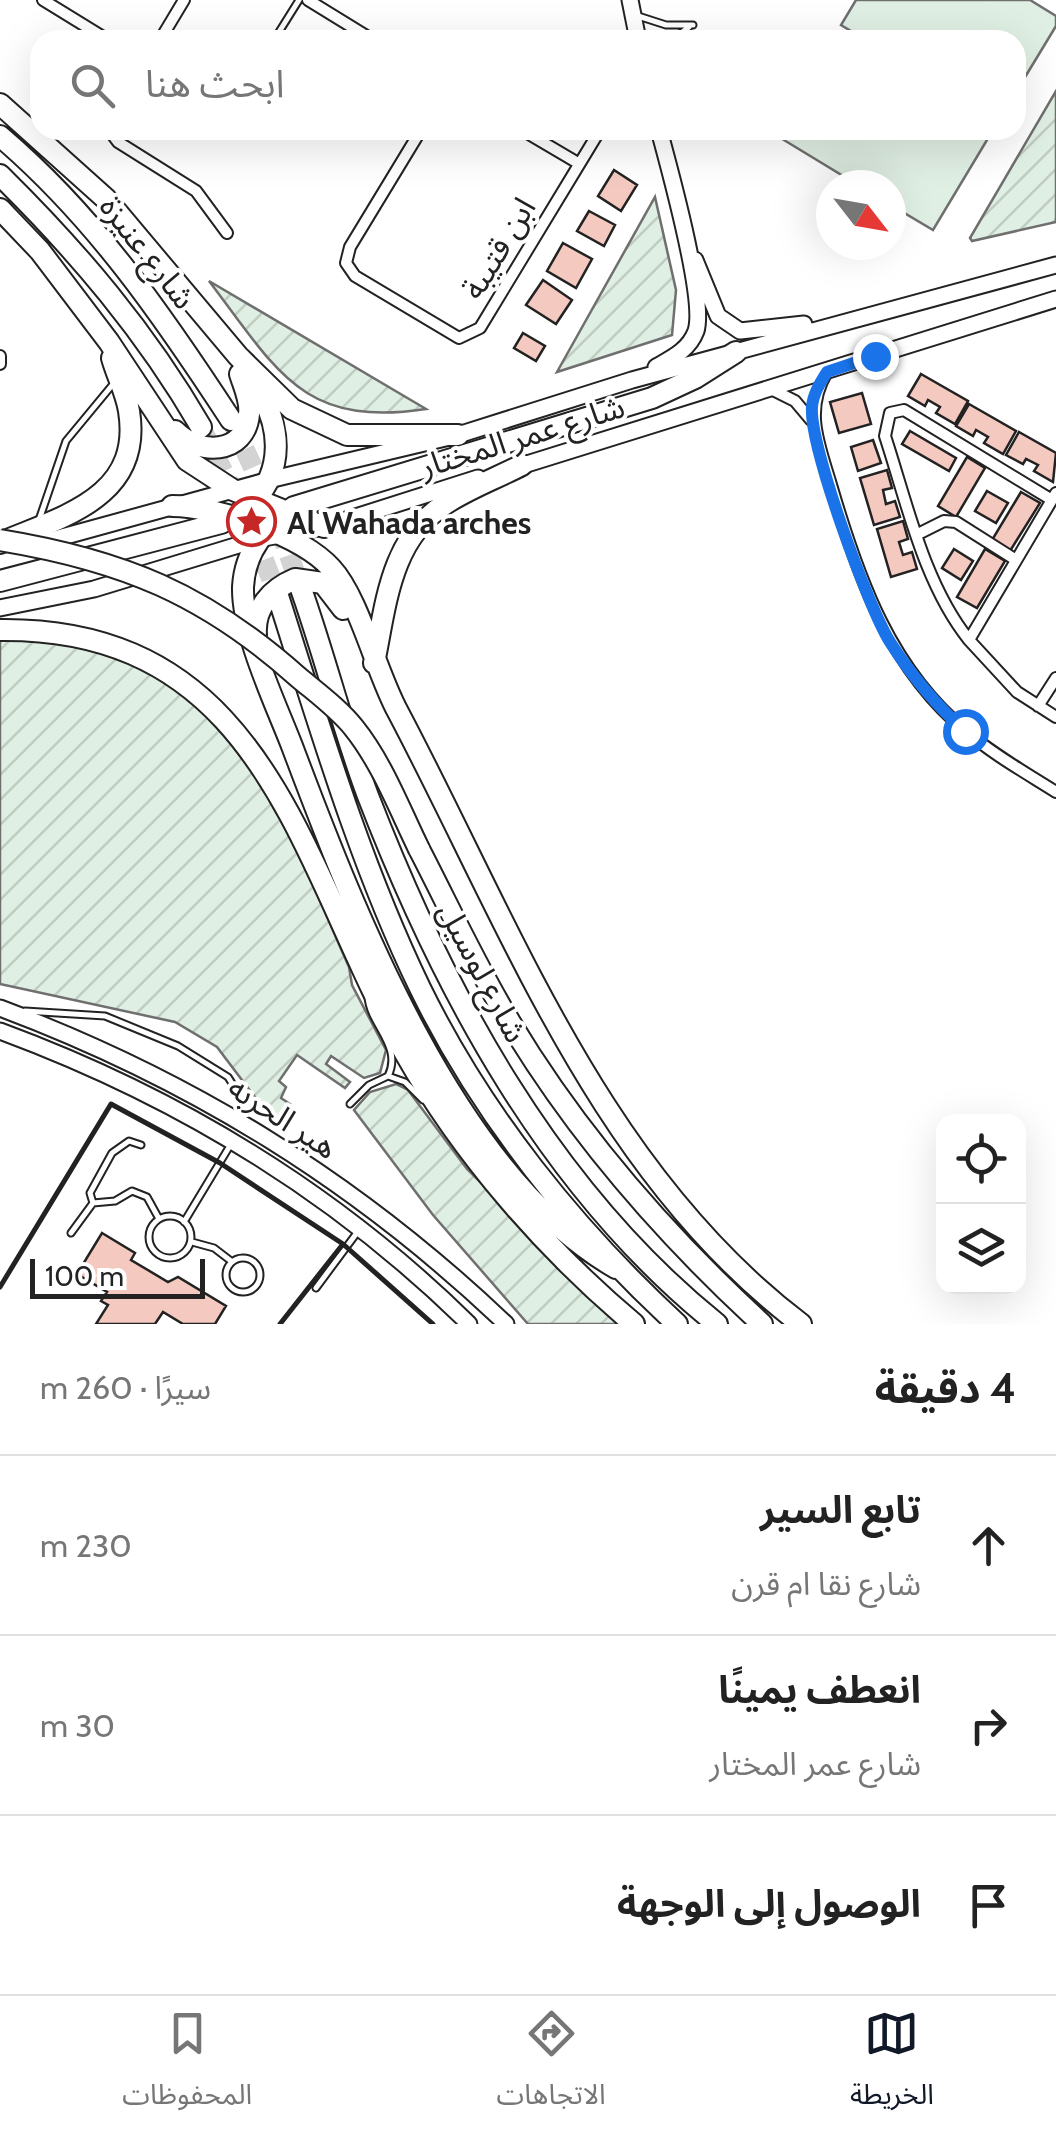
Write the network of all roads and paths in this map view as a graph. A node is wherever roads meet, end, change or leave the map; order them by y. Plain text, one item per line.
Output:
1 (43, 0) edge
2 (184, 0) edge
3 (299, 0) edge
4 (308, 0) edge
5 (631, 5) edge
6 (92, 30) edge
7 (166, 30) edge
8 (280, 30) edge
9 (357, 30) edge
10 (636, 30) edge
11 (686, 30) edge
12 (0, 104) edge
13 (30, 131) edge
14 (0, 136) edge
15 (40, 140) edge
16 (116, 140) edge
17 (415, 140) edge
18 (539, 140) edge
19 (593, 140) edge
20 (661, 140) edge
21 (578, 163) junction
22 (0, 174) edge
23 (0, 209) edge
24 (227, 233) dead end
25 (687, 243) junction
26 (1056, 265) edge
27 (1056, 298) edge
28 (849, 319) junction
29 (108, 342) junction
30 (736, 352) junction
31 (0, 356) edge
32 (238, 356) junction
33 (0, 364) edge
34 (827, 372) junction
35 (118, 376) junction
36 (632, 380) junction
37 (770, 388) junction
38 (153, 407) junction
39 (230, 420) tunnel mouth
40 (202, 427) tunnel mouth
41 (815, 430) junction
42 (458, 434) junction
43 (522, 465) junction
44 (274, 478) junction
45 (233, 490) junction
46 (1054, 497) edge
47 (256, 501) junction
48 (172, 506) junction
49 (284, 514) junction
50 (234, 518) junction
51 (324, 526) junction
52 (35, 529) junction
53 (266, 534) junction
54 (918, 534) junction
55 (0, 541) edge
56 (0, 552) edge
57 (1016, 560) junction
58 (0, 581) edge
59 (300, 586) tunnel mouth
60 (278, 596) tunnel mouth
61 (0, 608) edge
62 (0, 630) edge
63 (364, 640) junction
64 (969, 640) junction
65 (257, 650) junction
66 (374, 665) junction
67 (1056, 678) edge
68 (1038, 706) junction
69 (1056, 717) edge
70 (1056, 792) edge
71 (372, 985) junction
72 (2, 1008) edge
73 (0, 1031) edge
74 (388, 1076) junction
75 (350, 1104) dead end
76 (243, 1122) junction
77 (453, 1125) junction
78 (232, 1142) junction
79 (142, 1144) dead end
80 (93, 1204) junction
81 (158, 1217) junction
82 (184, 1222) junction
83 (361, 1227) junction
84 (71, 1233) dead end
85 (192, 1242) junction
86 (232, 1262) junction
87 (616, 1268) junction
88 (463, 1286) junction
89 (316, 1288) dead end
90 (448, 1303) junction
91 (469, 1324) edge
92 (506, 1324) edge
93 (634, 1324) edge
94 (676, 1324) edge
95 (717, 1324) edge
96 (762, 1324) edge
97 (802, 1324) edge

1 - 6 street
2 - 7 street
3 - 8 lane
4 - 9 street
5 - 10 main road
5 - 11 lane
12 - 13 highway
14 - 39 highway, شارع عنيزة
15 - 32 highway
16 - 24 street
17 - 21 street, ابن قتيبة
18 - 21 street
19 - 21 street, ابن قتيبة
20 - 25 main road
22 - 40 highway, شارع عنيزة
23 - 29 highway
25 - 28 main road
25 - 36 main road
26 - 28 main road, شارع عمر المختار
27 - 34 main road, شارع عمر المختار
28 - 30 main road, شارع عمر المختار
29 - 35 highway
29 - 38 highway
30 - 36 main road, شارع عمر المختار
30 - 49 highway
31 - 33 street
32 - 38 highway
32 - 42 highway
32 - 44 highway
34 - 37 main road, شارع عمر المختار
34 - 41 street
35 - 52 lane
35 - 52 highway
36 - 42 main road, شارع عمر المختار
37 - 41 street
37 - 43 main road, شارع عمر المختار
38 - 45 highway
41 - 70 street
42 - 44 main road, شارع عمر المختار
43 - 51 main road, شارع عمر المختار
43 - 66 highway
44 - 45 main road, شارع عمر المختار
44 - 47 highway
45 - 47 highway
45 - 48 main road, شارع عمر المختار
46 - 54 street
46 - 57 street
47 - 49 highway
47 - 50 highway
48 - 50 highway
48 - 56 main road, شارع عمر المختار
49 - 51 highway
49 - 53 highway
50 - 53 highway
50 - 58 highway
51 - 53 main road, شارع عمر المختار
52 - 55 highway
53 - 61 main road, شارع عمر المختار
53 - 63 highway
53 - 65 highway
54 - 57 street
54 - 64 street
55 - 96 highway, bridge
57 - 64 street
59 - 95 highway, شارع لوسيل
60 - 87 highway, شارع لوسيل
62 - 71 highway
63 - 65 highway
63 - 66 highway
64 - 68 street
65 - 87 highway
66 - 97 highway
67 - 68 street
68 - 69 street
71 - 74 lane
71 - 77 highway
72 - 76 main road, هير الحربه
72 - 76 lane
73 - 78 main road, هير الحربه
74 - 75 lane
74 - 77 lane
76 - 78 main road
76 - 88 main road, هير الحربه
77 - 93 highway
78 - 82 lane
78 - 83 main road, هير الحربه
79 - 80 lane
80 - 81 lane
80 - 84 lane
81 - 82 lane
81 - 85 lane
82 - 85 lane
83 - 89 lane
83 - 90 main road, هير الحربه
85 - 86 lane
86 - 86 lane
87 - 94 highway, شارع لوسيل
88 - 90 main road
88 - 92 main road, هير الحربه
90 - 91 main road, هير الحربه

